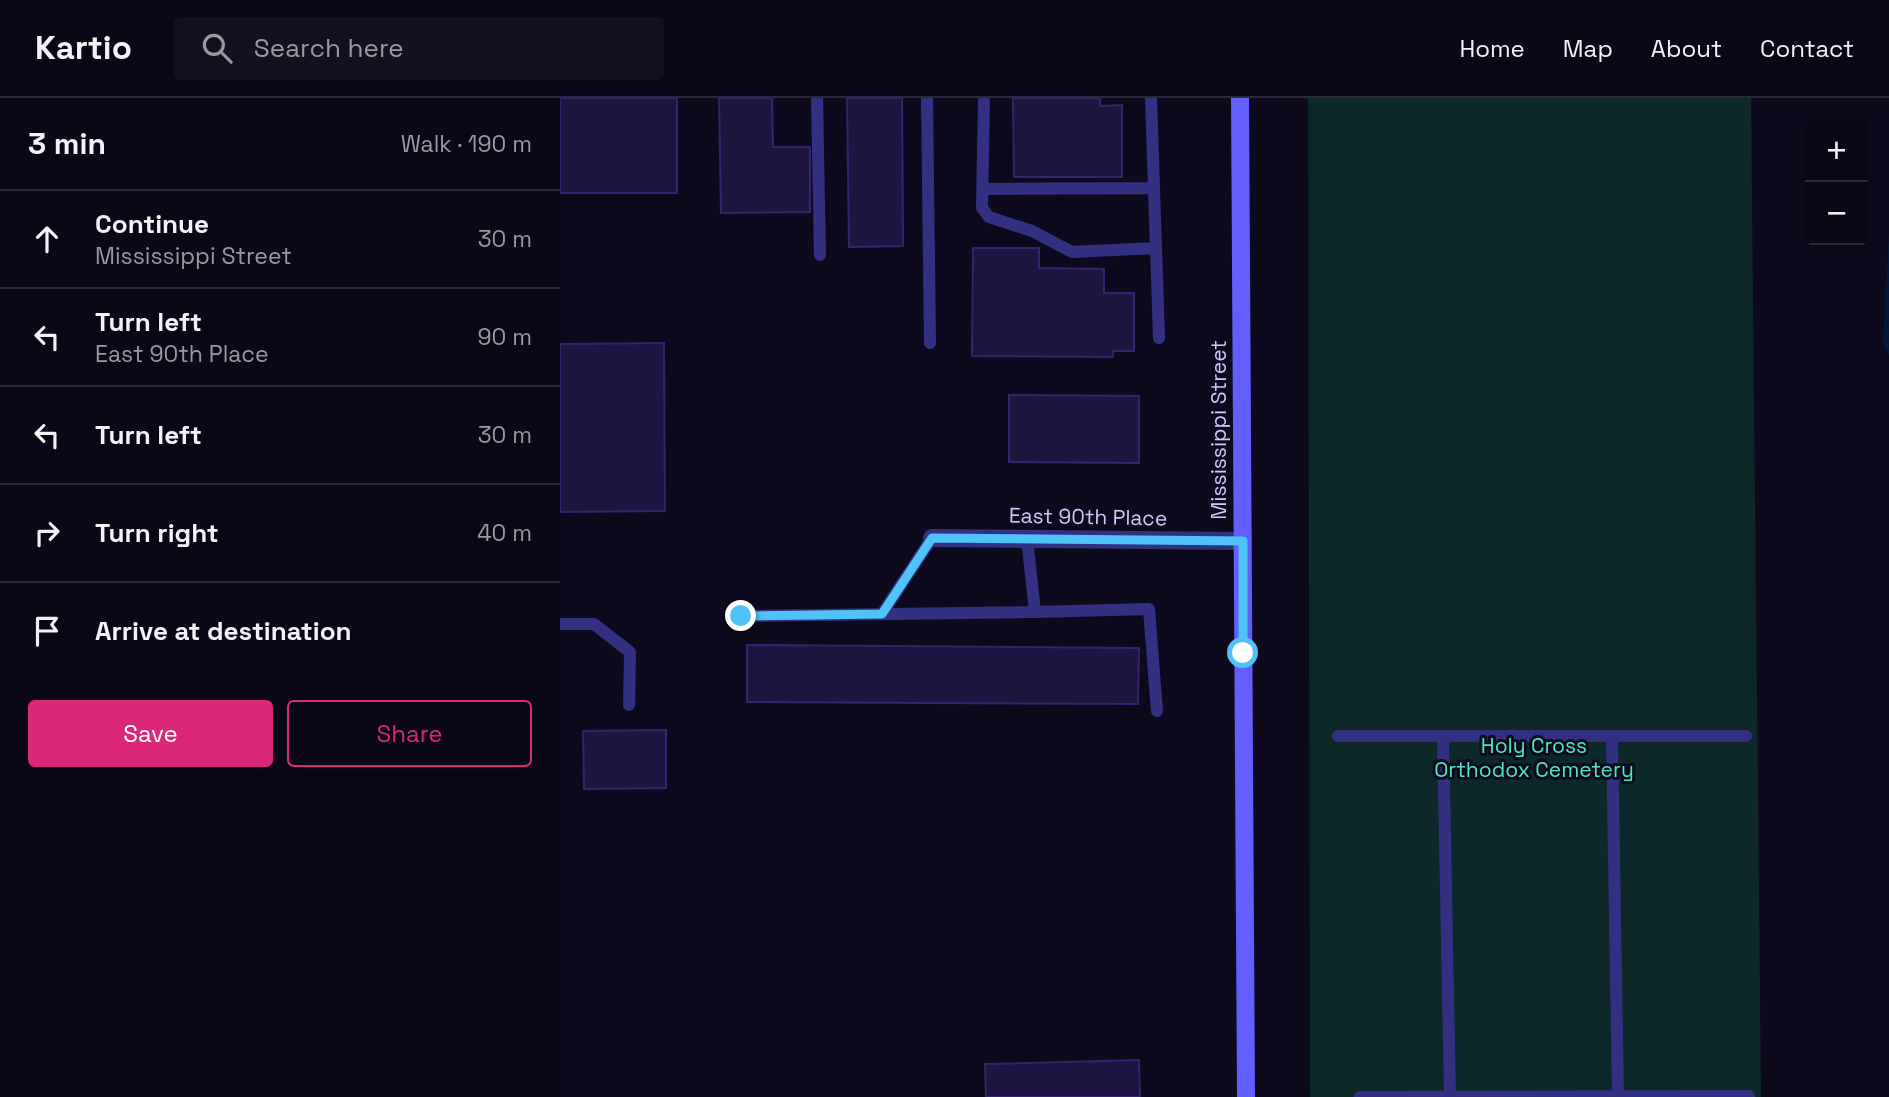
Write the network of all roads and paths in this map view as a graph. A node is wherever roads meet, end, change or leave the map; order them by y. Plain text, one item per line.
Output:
1 (817, 98) edge
2 (927, 98) edge
3 (984, 98) edge
4 (1151, 98) edge
5 (1240, 98) edge
6 (1154, 188) junction
7 (983, 189) junction
8 (1156, 248) junction
9 (820, 255) dead end
10 (1159, 338) dead end
11 (930, 343) dead end
12 (932, 538) joint
13 (1027, 539) junction
14 (1243, 541) junction
15 (1035, 612) junction
16 (882, 614) junction
17 (741, 616) dead end
18 (560, 624) edge
19 (629, 705) dead end
20 (1157, 711) dead end
21 (1338, 736) dead end
22 (1443, 736) junction
23 (1612, 736) junction
24 (1745, 736) dead end
25 (1450, 1096) edge
26 (1749, 1096) edge
27 (1246, 1097) edge
28 (1360, 1097) edge
29 (1618, 1097) edge

1 - 9 lane
2 - 11 lane
3 - 7 lane
4 - 6 lane
5 - 14 street, Mississippi Street
6 - 7 lane
6 - 8 lane
7 - 8 lane
8 - 10 lane
12 - 13 street, East 90th Place
12 - 16 lane
13 - 14 street, East 90th Place
13 - 15 lane
14 - 27 street, Mississippi Street
15 - 16 lane
15 - 20 lane
16 - 17 lane
18 - 19 lane
21 - 22 lane
22 - 23 lane
22 - 25 lane
23 - 24 lane
23 - 29 lane
25 - 28 lane
25 - 29 lane
26 - 29 lane

